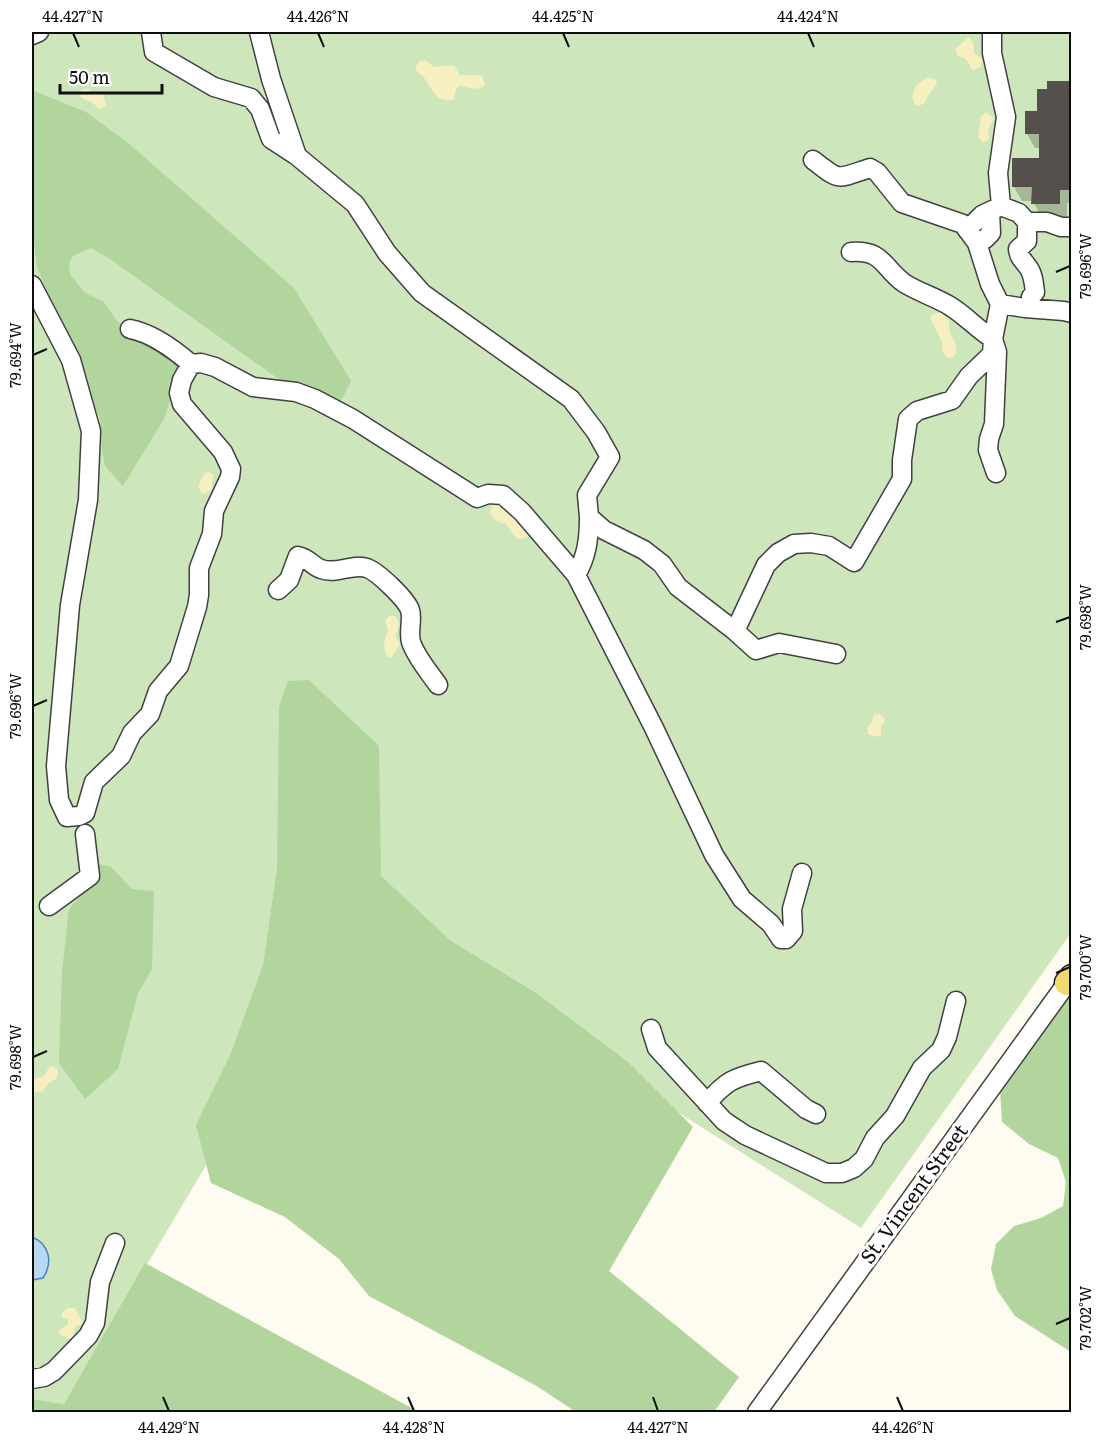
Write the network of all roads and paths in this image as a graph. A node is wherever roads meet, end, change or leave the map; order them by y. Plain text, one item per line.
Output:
1 (39, 32) edge
2 (152, 32) edge
3 (259, 32) edge
4 (992, 32) edge
5 (32, 35) edge
6 (297, 156) junction
7 (813, 160) dead end
8 (995, 209) junction
9 (1027, 222) junction
10 (1071, 227) edge
11 (972, 236) junction
12 (851, 252) dead end
13 (32, 285) edge
14 (1033, 302) junction
15 (1007, 304) junction
16 (1071, 314) edge
17 (130, 329) dead end
18 (993, 339) junction
19 (191, 364) junction
20 (996, 473) dead end
21 (589, 517) junction
22 (576, 575) junction
23 (278, 590) dead end
24 (735, 631) junction
25 (836, 654) dead end
26 (438, 685) dead end
27 (85, 813) junction
28 (67, 817) junction
29 (85, 834) junction
30 (802, 873) dead end
31 (49, 906) dead end
32 (1069, 980) edge
33 (956, 1001) dead end
34 (651, 1029) dead end
35 (707, 1103) junction
36 (816, 1114) dead end
37 (115, 1243) dead end
38 (32, 1379) edge
39 (757, 1413) edge

1 - 5 street
2 - 6 street
3 - 6 street
4 - 8 street
6 - 21 street
7 - 11 street
8 - 9 street
8 - 11 street
9 - 10 street
9 - 14 street
11 - 15 street
12 - 18 street
13 - 28 street
14 - 15 street
14 - 16 street
15 - 18 street
17 - 19 street
18 - 20 street
18 - 24 street
19 - 22 street
19 - 27 street
21 - 22 street
21 - 24 street
22 - 30 street
23 - 26 street
24 - 25 street
27 - 28 street
27 - 29 street
28 - 29 street
29 - 31 street
32 - 39 street, St. Vincent Street
33 - 35 street
34 - 35 street
35 - 36 street
37 - 38 street

